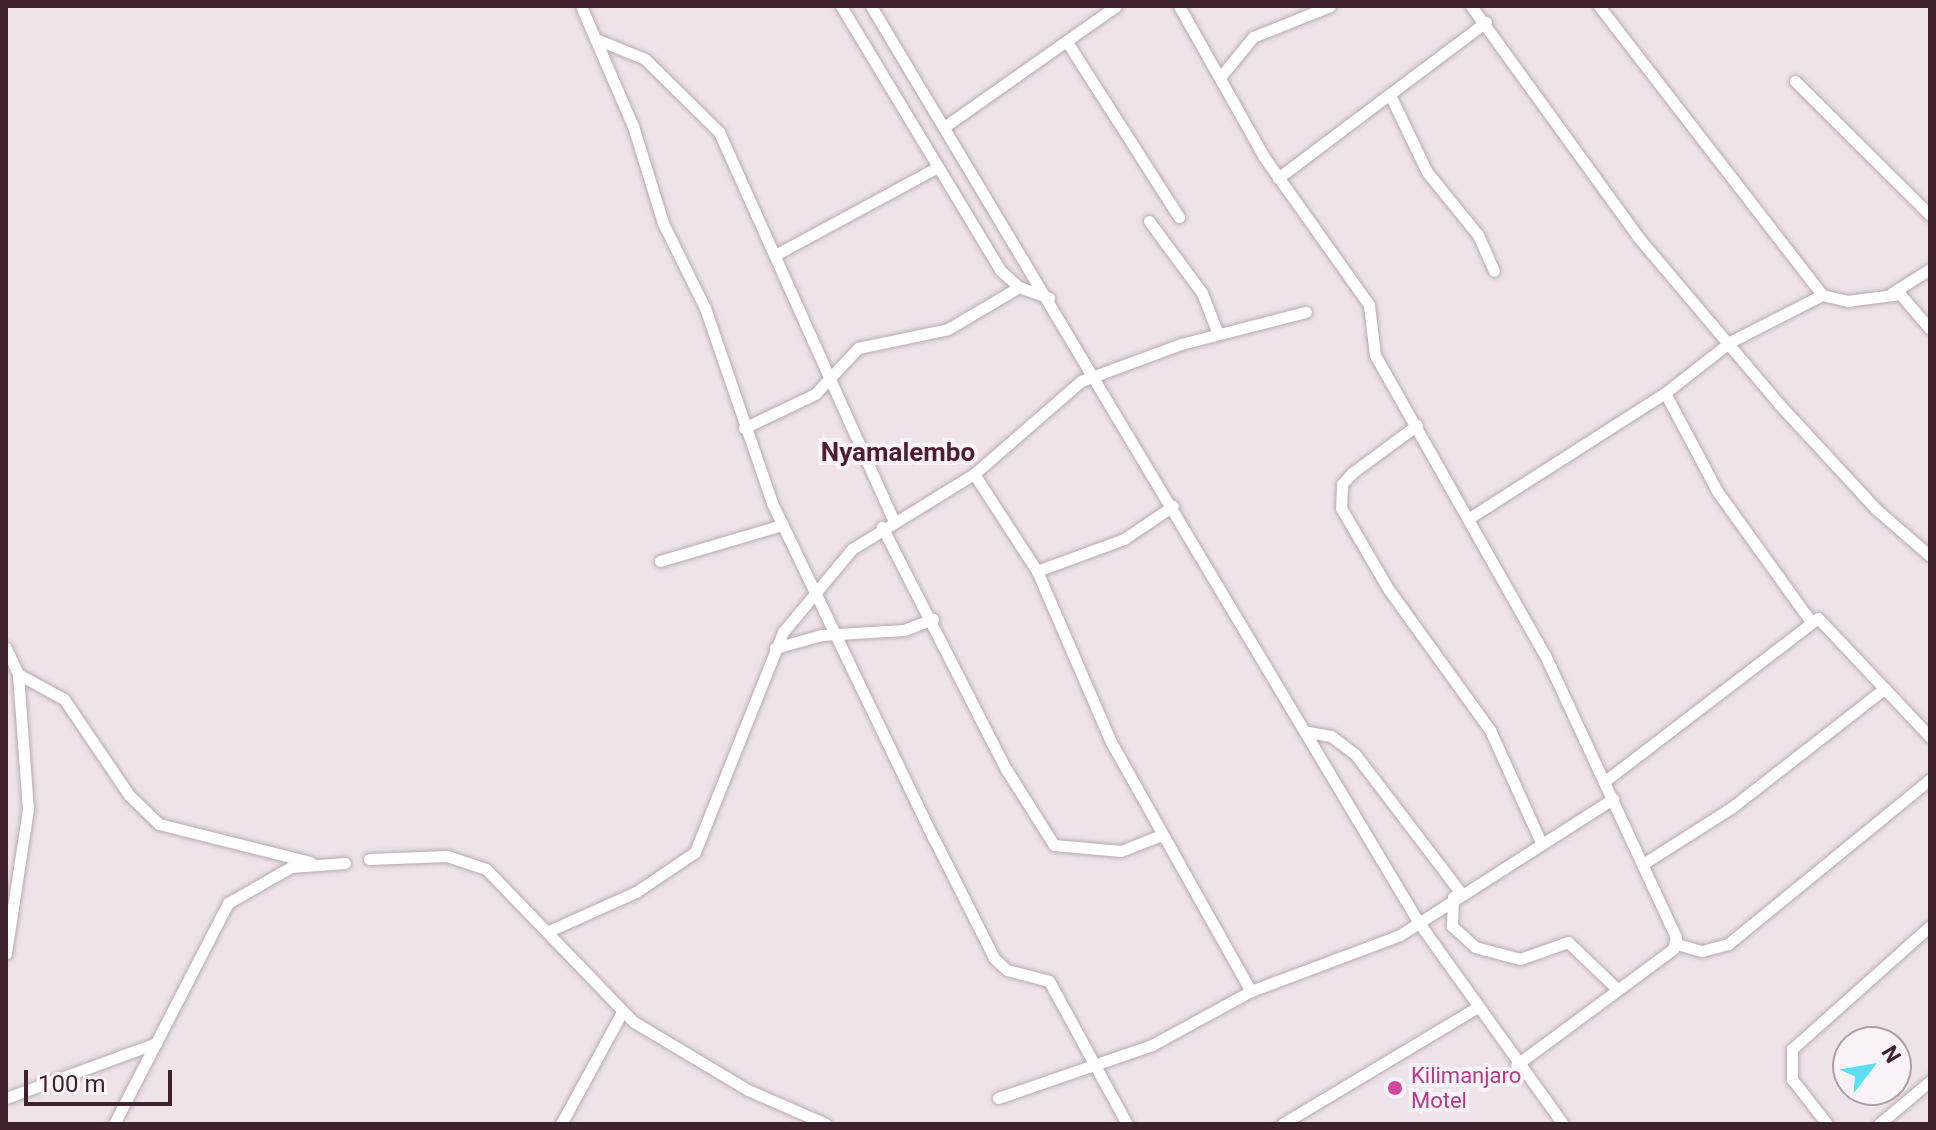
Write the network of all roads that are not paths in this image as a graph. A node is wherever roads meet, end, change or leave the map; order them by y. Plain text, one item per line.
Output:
1 (581, 6) edge
2 (841, 6) edge
3 (871, 6) edge
4 (1116, 6) edge
5 (1179, 6) edge
6 (1330, 6) edge
7 (1471, 6) edge
8 (1599, 6) edge
9 (1486, 22) junction
10 (596, 39) junction
11 (1067, 42) junction
12 (1222, 75) junction
13 (1795, 81) dead end
14 (1390, 95) junction
15 (944, 127) junction
16 (938, 167) junction
17 (1278, 178) junction
18 (1930, 215) edge
19 (1179, 217) dead end
20 (1149, 221) dead end
21 (775, 255) junction
22 (1930, 269) edge
23 (1494, 271) dead end
24 (1019, 287) junction
25 (1892, 293) junction
26 (1822, 295) junction
27 (1049, 298) junction
28 (1306, 312) dead end
29 (1930, 329) edge
30 (1218, 334) junction
31 (1730, 342) junction
32 (1096, 374) junction
33 (826, 377) junction
34 (1665, 393) junction
35 (1417, 425) junction
36 (744, 428) junction
37 (974, 474) junction
38 (1173, 506) junction
39 (1471, 517) junction
40 (888, 524) junction
41 (782, 525) junction
42 (1930, 556) edge
43 (660, 561) dead end
44 (1037, 571) junction
45 (814, 586) junction
46 (933, 619) junction
47 (1811, 622) junction
48 (839, 634) junction
49 (6, 648) edge
50 (775, 648) junction
51 (18, 674) junction
52 (1885, 688) junction
53 (1308, 732) junction
54 (1930, 737) edge
55 (1930, 779) edge
56 (1605, 781) junction
57 (1613, 799) junction
58 (1159, 836) junction
59 (1540, 840) junction
60 (369, 859) dead end
61 (312, 863) junction
62 (345, 863) dead end
63 (1643, 864) junction
64 (1457, 894) junction
65 (1419, 923) junction
66 (1930, 926) edge
67 (551, 930) junction
68 (1677, 944) junction
69 (6, 953) edge
70 (1618, 990) junction
71 (1251, 991) junction
72 (1476, 1008) junction
73 (622, 1012) junction
74 (156, 1043) junction
75 (1100, 1064) junction
76 (1516, 1065) junction
77 (1930, 1081) edge
78 (6, 1098) edge
79 (998, 1098) dead end
80 (114, 1124) edge
81 (561, 1124) edge
82 (826, 1124) edge
83 (1127, 1124) edge
84 (1282, 1124) edge
85 (1563, 1124) edge
86 (1827, 1124) edge
87 (1879, 1124) edge

1 - 10 street
2 - 16 street
3 - 15 street
4 - 11 street
5 - 12 street
6 - 12 street
7 - 9 street
8 - 26 street
9 - 14 street
9 - 31 street
10 - 21 street
10 - 36 street
11 - 15 street
11 - 19 street
12 - 17 street
13 - 18 street
14 - 17 street
14 - 23 street
15 - 27 street
16 - 21 street
16 - 24 street
17 - 35 street
20 - 30 street
21 - 33 street
22 - 25 street
24 - 27 street
24 - 33 street
25 - 26 street
25 - 29 street
26 - 31 street
27 - 32 street
28 - 30 street
30 - 32 street
31 - 34 street
31 - 42 street
32 - 37 street
32 - 38 street
33 - 36 street
33 - 40 street
34 - 39 street
34 - 47 street
35 - 39 street
35 - 59 street
36 - 41 street
37 - 40 street
37 - 44 street
38 - 44 street
38 - 53 street
39 - 56 street
40 - 45 street
40 - 46 street
41 - 43 street
41 - 45 street
44 - 58 street
45 - 48 street
45 - 50 street
46 - 48 street
46 - 58 street
47 - 52 street
47 - 56 street
48 - 50 street
48 - 75 street
49 - 51 street
50 - 67 street
51 - 61 street
51 - 69 street
52 - 54 street
52 - 63 street
53 - 64 street
53 - 65 street
55 - 68 street
56 - 57 street
57 - 59 street
57 - 63 street
58 - 71 street
59 - 64 street
60 - 67 street
61 - 62 street
61 - 74 street
63 - 68 street
64 - 65 street
64 - 70 street
65 - 71 street
65 - 72 street
66 - 86 street
67 - 73 street
68 - 70 street
70 - 76 street
71 - 75 street
72 - 76 street
72 - 84 street
73 - 81 street
73 - 82 street
74 - 78 street
74 - 80 street
75 - 79 street
75 - 83 street
76 - 85 street
77 - 87 street

